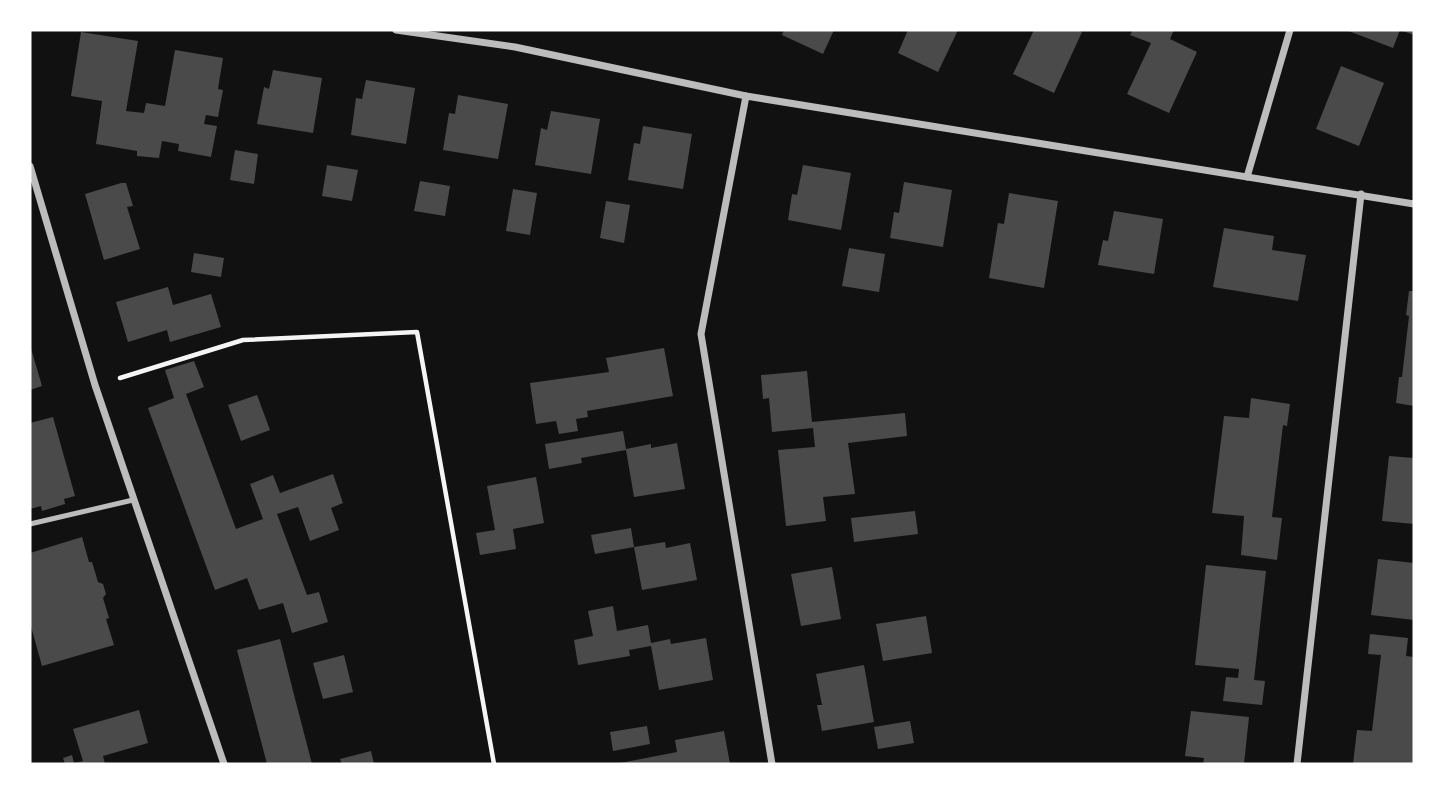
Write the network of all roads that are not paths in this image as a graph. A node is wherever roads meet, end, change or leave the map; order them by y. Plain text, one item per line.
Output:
1 (396, 30) edge
2 (1290, 30) edge
3 (746, 96) junction
4 (30, 166) edge
5 (1247, 177) junction
6 (1361, 194) junction
7 (1414, 204) edge
8 (133, 500) junction
9 (30, 524) edge
10 (224, 764) edge
11 (772, 764) edge
12 (1297, 764) edge

1 - 3 street
2 - 5 street
3 - 5 street
3 - 11 street
4 - 8 street
5 - 6 street
6 - 7 street
6 - 12 street
8 - 9 lane
8 - 10 street

